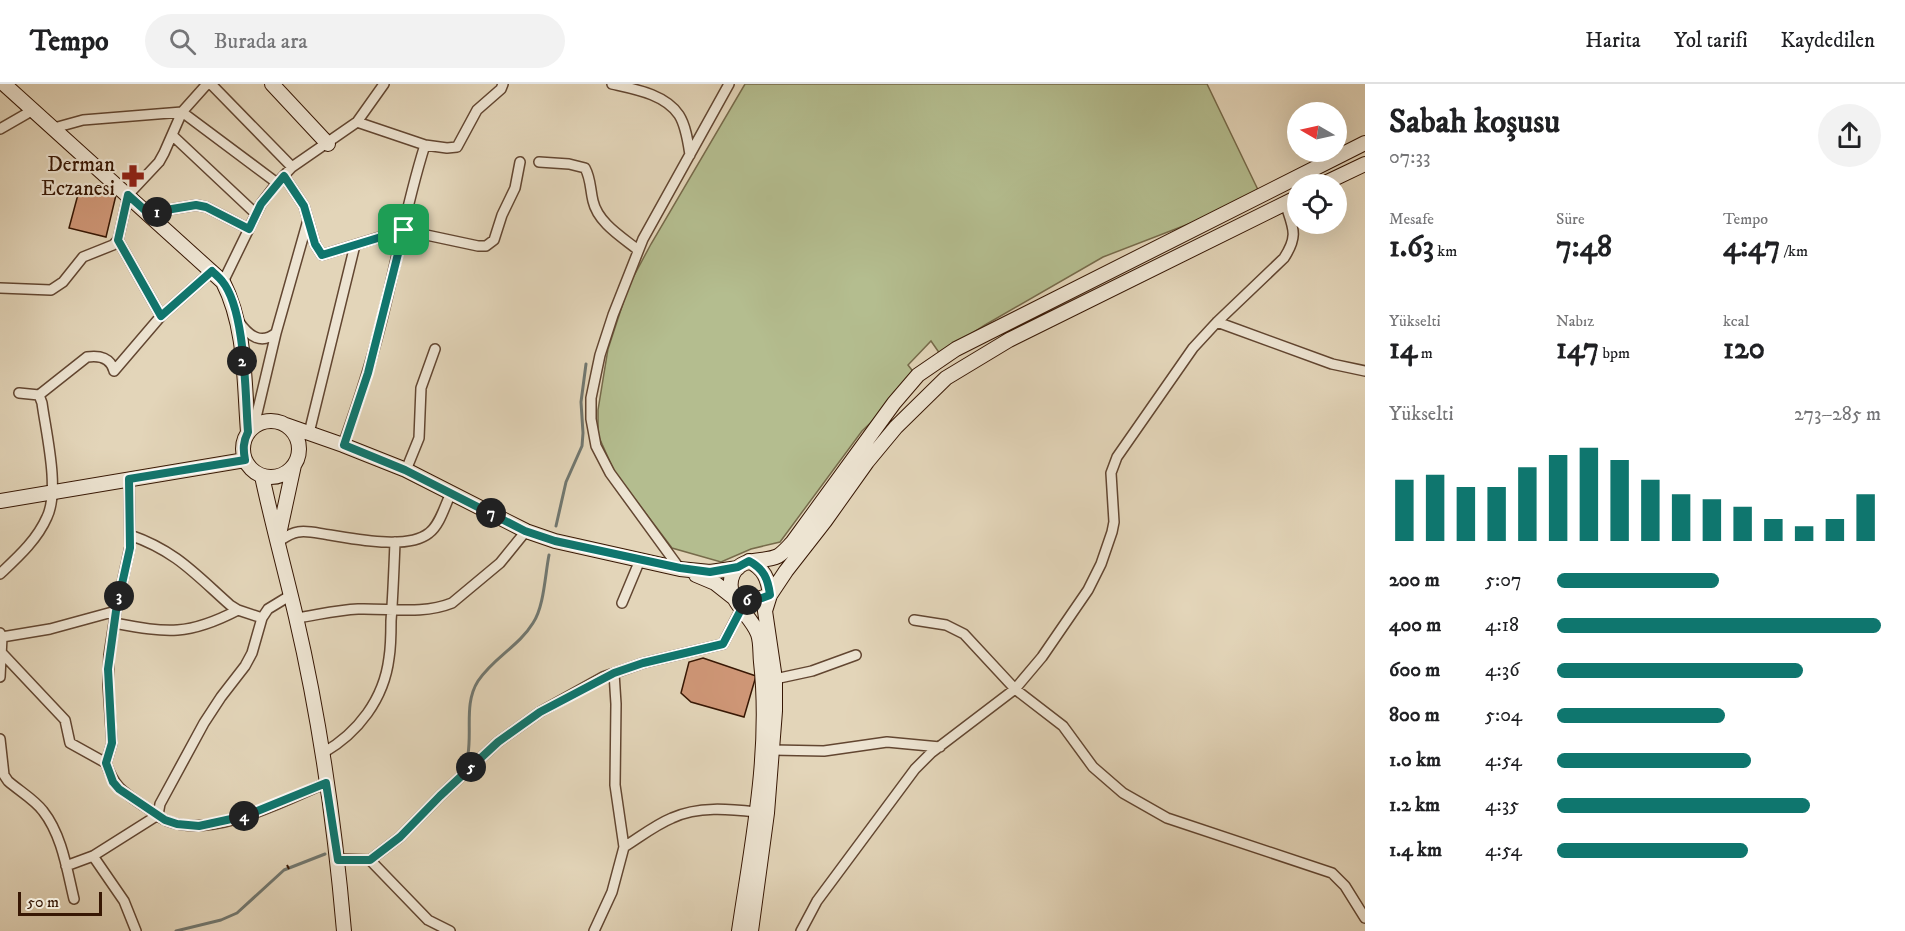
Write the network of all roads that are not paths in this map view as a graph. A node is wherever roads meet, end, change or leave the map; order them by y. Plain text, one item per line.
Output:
1 (4, 84) edge
2 (209, 84) edge
3 (272, 84) edge
4 (384, 84) edge
5 (503, 84) edge
6 (612, 84) edge
7 (729, 84) edge
8 (33, 110) junction
9 (182, 112) junction
10 (357, 122) junction
11 (0, 129) edge
12 (54, 129) junction
13 (172, 135) junction
14 (1365, 143) edge
15 (328, 144) junction
16 (425, 145) junction
17 (690, 155) junction
18 (520, 162) dead end
19 (539, 162) dead end
20 (1365, 164) edge
21 (292, 167) junction
22 (1344, 174) edge
23 (281, 179) junction
24 (128, 195) junction
25 (1287, 202) edge
26 (148, 213) junction
27 (256, 214) junction
28 (308, 218) junction
29 (249, 229) junction
30 (404, 230) junction
31 (1294, 234) edge
32 (118, 240) junction
33 (301, 244) junction
34 (315, 244) junction
35 (355, 245) junction
36 (638, 250) junction
37 (212, 271) junction
38 (223, 282) junction
39 (0, 288) edge
40 (161, 316) junction
41 (237, 318) junction
42 (1217, 322) junction
43 (276, 333) junction
44 (435, 349) dead end
45 (1365, 371) edge
46 (19, 393) dead end
47 (39, 394) junction
48 (286, 425) junction
49 (251, 429) junction
50 (309, 433) junction
51 (344, 445) junction
52 (298, 447) junction
53 (245, 460) junction
54 (294, 465) junction
55 (405, 470) junction
56 (262, 476) junction
57 (129, 479) junction
58 (53, 492) junction
59 (451, 493) junction
60 (0, 501) edge
61 (525, 531) junction
62 (130, 535) junction
63 (395, 542) junction
64 (277, 543) junction
65 (640, 560) junction
66 (743, 564) junction
67 (680, 568) junction
68 (0, 574) edge
69 (770, 595) junction
70 (291, 596) junction
71 (741, 602) junction
72 (622, 603) dead end
73 (238, 610) junction
74 (116, 611) junction
75 (392, 611) junction
76 (262, 618) junction
77 (296, 618) junction
78 (914, 620) dead end
79 (114, 623) junction
80 (1, 635) edge
81 (1, 652) edge
82 (856, 655) dead end
83 (0, 668) edge
84 (614, 673) junction
85 (0, 677) edge
86 (775, 679) junction
87 (1015, 689) junction
88 (0, 739) edge
89 (940, 747) junction
90 (772, 750) junction
91 (323, 753) junction
92 (106, 763) junction
93 (326, 783) junction
94 (756, 812) junction
95 (158, 815) junction
96 (624, 848) junction
97 (93, 856) junction
98 (338, 860) junction
99 (370, 860) junction
100 (66, 866) junction
101 (74, 899) dead end
102 (1365, 918) edge
103 (428, 920) junction
104 (136, 931) edge
105 (344, 931) edge
106 (429, 931) edge
107 (450, 931) edge
108 (594, 931) edge
109 (739, 931) edge
110 (751, 931) edge
111 (801, 931) edge

1 - 8 main road
2 - 9 street
2 - 21 street
3 - 15 main road
4 - 10 street
5 - 16 street
6 - 17 street
7 - 17 street
8 - 11 street
8 - 12 main road
9 - 12 street
9 - 13 street
9 - 23 street
10 - 15 street
10 - 16 street
12 - 24 main road
13 - 24 street
13 - 27 street
14 - 66 main road
15 - 21 street
16 - 30 street
17 - 36 street
18 - 30 street
19 - 36 street
20 - 22 main road
21 - 23 street
23 - 27 street
23 - 28 street
24 - 26 main road
24 - 32 street
25 - 69 main road
26 - 29 street
26 - 37 main road
27 - 29 street
28 - 33 street
28 - 34 street
29 - 38 street
30 - 35 street
30 - 51 street
31 - 42 street
32 - 39 street
32 - 40 street
33 - 34 street
33 - 43 street
34 - 35 street
35 - 50 street
36 - 67 street
37 - 38 main road
37 - 40 street
38 - 41 main road
40 - 47 street
41 - 43 street
41 - 49 main road
42 - 45 street
42 - 87 street
43 - 49 street
44 - 55 street
46 - 47 street
47 - 58 street
48 - 49 main road
48 - 50 main road
48 - 52 main road
49 - 53 main road
50 - 51 main road
50 - 52 main road
51 - 55 main road
52 - 54 main road
53 - 56 main road
53 - 57 main road
54 - 56 main road
54 - 64 main road
55 - 59 main road
56 - 64 main road
57 - 58 main road
57 - 62 street
58 - 60 main road
58 - 68 street
59 - 61 main road
59 - 63 street
61 - 65 main road
61 - 75 street
62 - 73 street
62 - 74 street
63 - 64 street
63 - 75 street
64 - 70 main road
65 - 67 main road
65 - 72 street
66 - 67 main road
66 - 69 main road
66 - 71 main road
67 - 71 main road
69 - 71 main road
69 - 86 main road
70 - 76 street
70 - 77 main road
71 - 84 street
71 - 94 main road
73 - 76 street
73 - 79 street
74 - 79 street
74 - 80 street
75 - 77 street
75 - 91 street
76 - 95 street
77 - 91 main road
78 - 87 street
79 - 92 street
80 - 81 street
81 - 83 street
81 - 92 street
82 - 86 street
83 - 85 street
84 - 96 street
84 - 99 street
86 - 90 main road
87 - 89 street
87 - 102 street
88 - 100 street
89 - 90 street
89 - 111 street
90 - 110 main road
91 - 93 main road
92 - 95 street
93 - 95 street
93 - 98 main road
94 - 96 street
94 - 109 main road
95 - 97 street
96 - 108 street
97 - 100 street
97 - 104 street
98 - 99 street
98 - 105 main road
99 - 103 street
100 - 101 street
103 - 106 street
103 - 107 street

